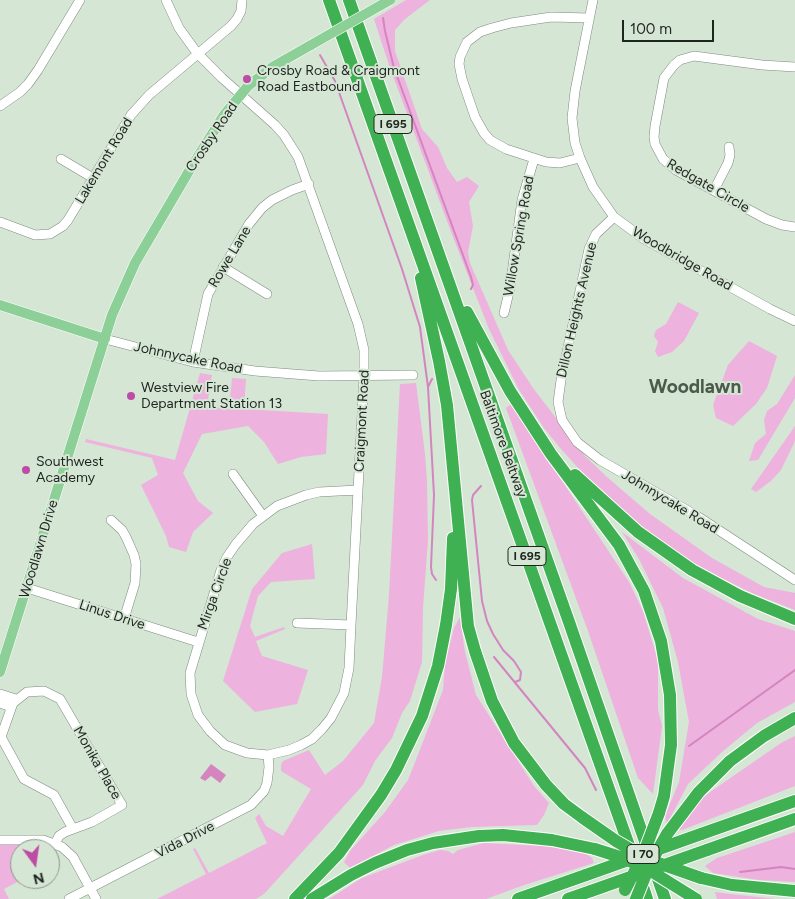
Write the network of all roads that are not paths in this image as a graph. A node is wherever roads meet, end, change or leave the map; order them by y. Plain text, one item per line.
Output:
1 (80, 0) edge
2 (166, 0) edge
3 (242, 0) edge
4 (329, 0) edge
5 (349, 0) edge
6 (390, 0) edge
7 (593, 0) edge
8 (589, 18) junction
9 (197, 53) junction
10 (795, 67) edge
11 (241, 94) junction
12 (0, 106) edge
13 (729, 147) dead end
14 (580, 158) junction
15 (61, 159) dead end
16 (534, 159) junction
17 (94, 178) junction
18 (309, 184) junction
19 (714, 190) junction
20 (406, 214) junction
21 (614, 217) junction
22 (0, 222) edge
23 (795, 227) edge
24 (437, 249) junction
25 (223, 267) junction
26 (267, 294) dead end
27 (0, 305) edge
28 (504, 312) dead end
29 (795, 321) edge
30 (105, 339) junction
31 (193, 362) junction
32 (364, 376) junction
33 (413, 376) dead end
34 (559, 412) joint
35 (534, 427) junction
36 (233, 474) dead end
37 (454, 478) junction
38 (358, 490) junction
39 (263, 516) junction
40 (111, 520) dead end
41 (795, 580) edge
42 (27, 588) junction
43 (124, 619) junction
44 (795, 619) edge
45 (297, 623) dead end
46 (351, 625) junction
47 (198, 642) junction
48 (0, 672) edge
49 (0, 694) edge
50 (191, 694) joint
51 (0, 703) edge
52 (13, 703) junction
53 (795, 718) edge
54 (268, 755) junction
55 (795, 801) edge
56 (795, 819) edge
57 (73, 829) junction
58 (58, 839) edge
59 (60, 846) edge
60 (90, 888) junction
61 (795, 891) edge
62 (622, 895) edge
63 (69, 899) edge
64 (96, 899) edge
65 (295, 899) edge
66 (312, 899) edge
67 (518, 899) edge
68 (568, 899) edge
69 (636, 899) edge
70 (647, 899) edge
71 (666, 899) edge
72 (696, 899) edge

1 - 12 street
2 - 9 street, Craigmont Road
3 - 9 street, Lakemont Road
4 - 20 highway, Baltimore Beltway / I 695
5 - 24 highway, Baltimore Beltway / I 695
6 - 11 main road, Crosby Road, bridge
7 - 8 street, Woodbridge Road
8 - 14 street, Woodbridge Road
8 - 16 street
9 - 11 street, Craigmont Road
9 - 17 street, Lakemont Road
10 - 19 street, Redgate Circle
11 - 18 street, Craigmont Road
11 - 30 main road, Crosby Road
13 - 19 street
14 - 16 street
14 - 21 street, Woodbridge Road
15 - 17 street
16 - 28 street, Willow Spring Road
17 - 22 street, Lakemont Road
18 - 25 street, Rowe Lane
18 - 32 street, Craigmont Road
19 - 23 street, Redgate Circle
20 - 37 highway
20 - 70 highway, Baltimore Beltway / I 695
21 - 29 street, Woodbridge Road
21 - 34 street, Dillon Heights Avenue
24 - 35 highway
24 - 71 highway, Baltimore Beltway / I 695
25 - 26 street
25 - 31 street, Rowe Lane
27 - 30 main road, Johnnycake Road
30 - 31 street, Johnnycake Road
30 - 42 main road, Woodlawn Drive
31 - 32 street, Johnnycake Road
32 - 33 street, Johnnycake Road
32 - 38 street, Craigmont Road
34 - 41 street, Johnnycake Road
35 - 44 highway
35 - 62 highway, bridge
36 - 39 street
37 - 61 highway, bridge
37 - 65 highway
38 - 39 street, Mirga Circle
38 - 46 street, Craigmont Road
39 - 47 street, Mirga Circle
40 - 43 street
42 - 43 street, Linus Drive
42 - 48 main road, Woodlawn Drive
43 - 47 street, Linus Drive
45 - 46 street
46 - 54 street, Craigmont Road
47 - 50 street, Mirga Circle
49 - 52 street
50 - 54 street, Craigmont Road
51 - 52 street
52 - 57 street
52 - 57 street, Monika Place
53 - 69 highway, bridge
54 - 60 street, Vida Drive
55 - 67 highway, I 70, bridge
56 - 68 highway, I 70, bridge
57 - 58 street, Monika Place
59 - 60 street
60 - 63 street, Vida Drive
60 - 64 street
66 - 72 highway, bridge

